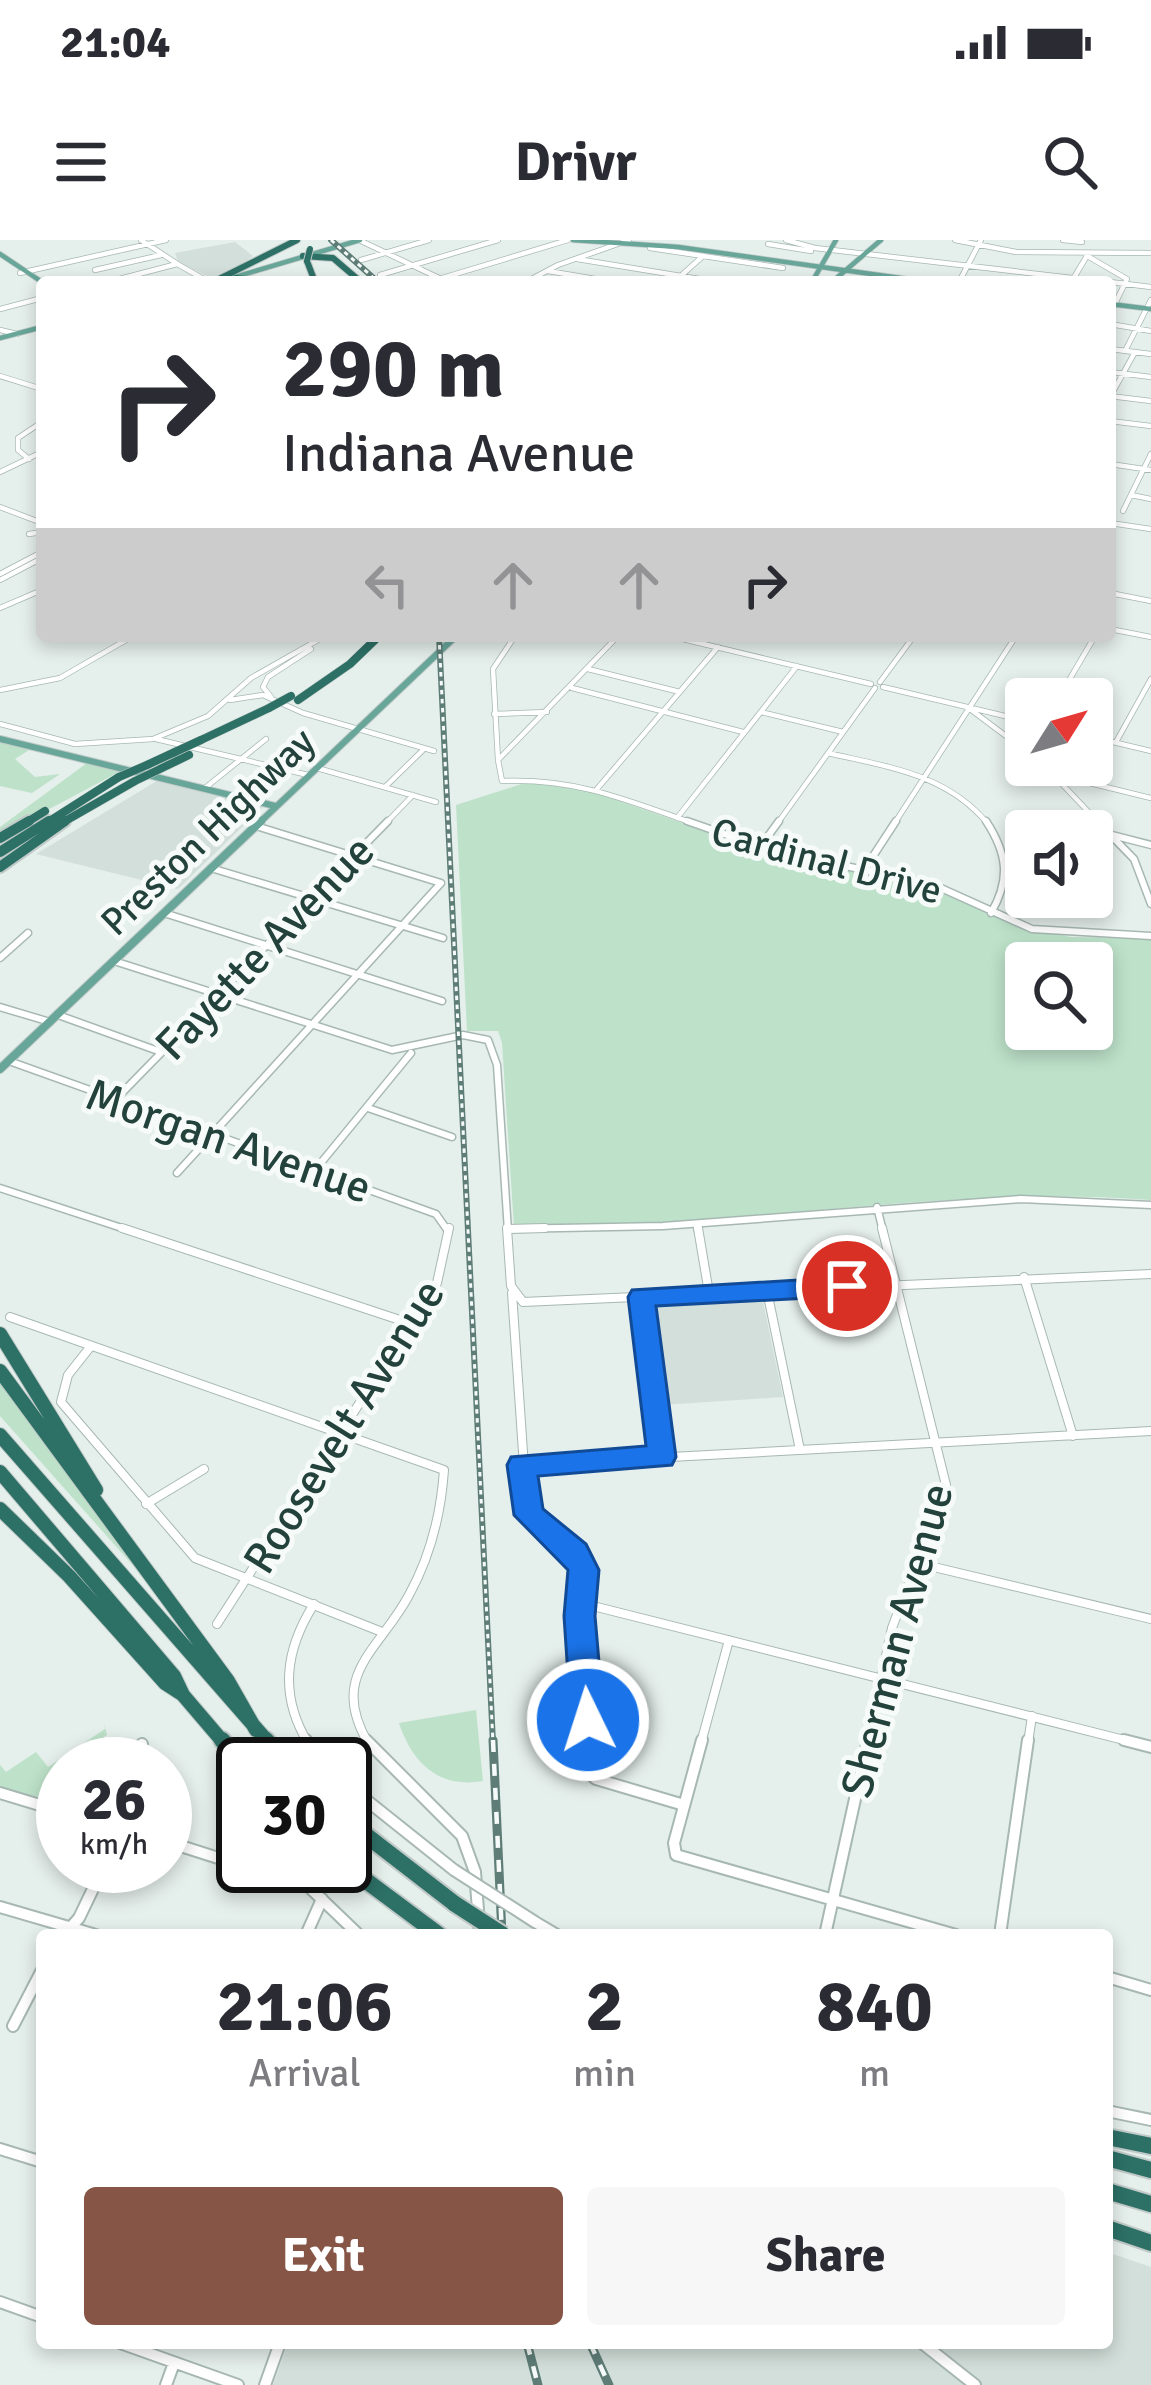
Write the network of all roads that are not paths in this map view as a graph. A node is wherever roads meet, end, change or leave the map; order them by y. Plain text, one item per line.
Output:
1 (166, 240) edge
2 (298, 240) edge
3 (359, 240) edge
4 (429, 240) edge
5 (498, 240) edge
6 (570, 240) edge
7 (629, 240) edge
8 (786, 240) edge
9 (811, 240) edge
10 (836, 240) edge
11 (881, 240) edge
12 (955, 240) edge
13 (1063, 240) edge
14 (1133, 240) edge
15 (1082, 241) edge
16 (143, 242) edge
17 (979, 243) edge
18 (621, 244) junction
19 (768, 244) dead end
20 (802, 244) junction
21 (650, 248) dead end
22 (794, 248) junction
23 (831, 249) junction
24 (817, 250) junction
25 (307, 252) edge
26 (864, 252) junction
27 (385, 253) junction
28 (706, 253) junction
29 (1140, 253) junction
30 (1151, 253) edge
31 (161, 255) junction
32 (1088, 255) junction
33 (0, 257) edge
34 (577, 259) junction
35 (361, 260) dead end
36 (178, 264) junction
37 (412, 266) junction
38 (968, 266) junction
39 (783, 268) dead end
40 (261, 269) junction
41 (820, 269) junction
42 (95, 270) dead end
43 (547, 271) junction
44 (843, 272) junction
45 (22, 273) junction
46 (380, 275) dead end
47 (132, 276) edge
48 (201, 276) edge
49 (225, 276) edge
50 (239, 276) edge
51 (272, 276) edge
52 (354, 276) edge
53 (434, 276) edge
54 (456, 276) edge
55 (537, 276) edge
56 (577, 276) edge
57 (681, 276) joint
58 (816, 276) edge
59 (839, 276) edge
60 (877, 276) edge
61 (962, 276) edge
62 (1043, 276) edge
63 (1075, 276) edge
64 (36, 281) edge
65 (1116, 283) edge
66 (1126, 284) junction
67 (1151, 287) edge
68 (1116, 299) edge
69 (36, 300) edge
70 (1116, 304) edge
71 (1150, 306) edge
72 (0, 309) edge
73 (1141, 319) junction
74 (1151, 320) edge
75 (1116, 325) edge
76 (1135, 328) junction
77 (36, 329) edge
78 (1151, 331) edge
79 (0, 334) edge
80 (1116, 350) edge
81 (1125, 351) junction
82 (1135, 352) junction
83 (1151, 354) edge
84 (1116, 373) edge
85 (1123, 374) junction
86 (0, 376) edge
87 (1151, 377) edge
88 (36, 386) edge
89 (1116, 386) edge
90 (1116, 398) edge
91 (1151, 401) edge
92 (1116, 422) edge
93 (36, 426) edge
94 (1151, 426) edge
95 (1151, 454) edge
96 (36, 455) edge
97 (29, 459) junction
98 (1116, 465) edge
99 (1147, 470) edge
100 (0, 472) edge
101 (1131, 495) junction
102 (1151, 499) edge
103 (0, 507) edge
104 (1123, 512) dead end
105 (36, 521) edge
106 (1116, 525) edge
107 (1151, 529) edge
108 (36, 533) edge
109 (29, 534) dead end
110 (36, 558) edge
111 (0, 577) edge
112 (36, 593) edge
113 (1116, 594) edge
114 (1151, 601) edge
115 (0, 608) edge
116 (1116, 630) edge
117 (1151, 637) edge
118 (123, 642) edge
119 (316, 642) edge
120 (318, 642) edge
121 (361, 642) edge
122 (373, 642) edge
123 (450, 642) edge
124 (511, 642) edge
125 (613, 642) edge
126 (696, 642) edge
127 (909, 642) edge
128 (1012, 642) edge
129 (1091, 642) edge
130 (718, 647) junction
131 (796, 666) junction
132 (588, 669) junction
133 (1070, 678) edge
134 (1151, 679) edge
135 (877, 685) junction
136 (570, 688) junction
137 (0, 690) edge
138 (680, 692) junction
139 (295, 698) junction
140 (226, 703) junction
141 (273, 706) junction
142 (969, 708) junction
143 (663, 711) junction
144 (548, 712) junction
145 (761, 712) junction
146 (494, 713) junction
147 (1005, 716) edge
148 (0, 724) edge
149 (356, 729) junction
150 (744, 732) junction
151 (843, 732) junction
152 (1005, 735) edge
153 (0, 739) edge
154 (154, 739) junction
155 (266, 739) dead end
156 (1113, 741) edge
157 (1116, 742) junction
158 (424, 749) junction
159 (1151, 751) edge
160 (434, 752) dead end
161 (828, 753) junction
162 (239, 758) junction
163 (498, 760) junction
164 (316, 768) junction
165 (308, 775) junction
166 (924, 777) junction
167 (104, 784) junction
168 (1065, 786) edge
169 (1101, 786) edge
170 (296, 787) junction
171 (385, 787) junction
172 (205, 788) junction
173 (597, 789) junction
174 (412, 795) junction
175 (1151, 798) edge
176 (254, 800) junction
177 (436, 802) dead end
178 (275, 806) junction
179 (87, 810) junction
180 (1088, 810) edge
181 (676, 818) junction
182 (256, 826) junction
183 (1113, 836) edge
184 (1113, 837) edge
185 (0, 838) edge
186 (1151, 845) edge
187 (760, 848) junction
188 (0, 852) edge
189 (355, 854) junction
190 (0, 867) edge
191 (211, 868) junction
192 (864, 870) junction
193 (0, 877) edge
194 (312, 898) junction
195 (1151, 902) edge
196 (164, 913) junction
197 (991, 913) junction
198 (402, 926) junction
199 (28, 933) dead end
200 (1151, 935) edge
201 (443, 938) dead end
202 (266, 945) junction
203 (0, 958) edge
204 (114, 961) junction
205 (358, 974) junction
206 (218, 994) junction
207 (442, 1000) dead end
208 (0, 1007) edge
209 (54, 1018) junction
210 (312, 1024) junction
211 (161, 1052) junction
212 (412, 1052) junction
213 (4, 1065) edge
214 (115, 1100) junction
215 (368, 1108) junction
216 (213, 1134) junction
217 (452, 1137) dead end
218 (315, 1171) junction
219 (177, 1173) dead end
220 (0, 1187) edge
221 (1151, 1205) edge
222 (878, 1207) junction
223 (448, 1222) joint
224 (698, 1224) junction
225 (507, 1229) junction
226 (1151, 1274) edge
227 (1024, 1277) junction
228 (896, 1284) junction
229 (767, 1291) junction
230 (512, 1292) junction
231 (709, 1293) junction
232 (642, 1297) junction
233 (10, 1317) dead end
234 (412, 1324) junction
235 (0, 1334) edge
236 (91, 1346) junction
237 (0, 1371) edge
238 (1151, 1431) edge
239 (343, 1432) junction
240 (0, 1435) edge
241 (1073, 1436) junction
242 (937, 1443) junction
243 (800, 1450) junction
244 (662, 1457) junction
245 (522, 1465) junction
246 (204, 1469) dead end
247 (0, 1472) edge
248 (146, 1504) junction
249 (101, 1508) junction
250 (0, 1509) edge
251 (916, 1563) junction
252 (248, 1579) junction
253 (581, 1603) junction
254 (314, 1604) junction
255 (1151, 1619) edge
256 (217, 1624) dead end
257 (382, 1632) junction
258 (729, 1640) junction
259 (880, 1677) junction
260 (183, 1695) junction
261 (1033, 1716) junction
262 (256, 1730) junction
263 (218, 1737) edge
264 (262, 1737) edge
265 (304, 1737) edge
266 (1151, 1747) edge
267 (0, 1793) edge
268 (36, 1804) edge
269 (372, 1805) edge
270 (684, 1805) junction
271 (372, 1840) edge
272 (192, 1850) edge
273 (372, 1885) edge
274 (89, 1893) edge
275 (322, 1899) junction
276 (832, 1901) junction
277 (0, 1907) edge
278 (61, 1929) edge
279 (68, 1929) edge
280 (309, 1929) edge
281 (353, 1929) edge
282 (432, 1929) edge
283 (480, 1929) edge
284 (494, 1929) edge
285 (547, 1929) edge
286 (826, 1929) edge
287 (934, 1929) edge
288 (1001, 1929) edge
289 (1113, 1979) edge
290 (36, 1982) edge
291 (1151, 1990) edge
292 (13, 2026) dead end
293 (1113, 2112) edge
294 (1151, 2120) edge
295 (1113, 2138) edge
296 (1151, 2146) edge
297 (0, 2149) edge
298 (36, 2160) edge
299 (1113, 2160) edge
300 (1151, 2170) edge
301 (1113, 2193) edge
302 (1151, 2204) edge
303 (1113, 2230) edge
304 (1151, 2243) edge
305 (0, 2302) edge
306 (36, 2315) edge
307 (144, 2349) edge
308 (278, 2349) edge
309 (930, 2349) edge
310 (174, 2363) junction
311 (166, 2385) edge
312 (238, 2385) edge
313 (265, 2385) edge
314 (975, 2385) edge

1 - 16 street
2 - 49 highway
3 - 25 main road
3 - 27 street
4 - 27 street
5 - 37 street
6 - 18 main road
6 - 54 street
7 - 18 street
8 - 20 street
9 - 20 street
10 - 23 main road
11 - 26 main road
12 - 17 street
13 - 15 street
14 - 29 street
15 - 32 street
16 - 31 street
16 - 45 street
17 - 32 street
17 - 38 street
18 - 28 main road
18 - 34 street
19 - 22 street
20 - 22 street
20 - 24 street
21 - 28 street
22 - 24 street
23 - 24 street
23 - 26 street
23 - 41 main road
25 - 40 main road
25 - 52 highway
26 - 38 street
26 - 44 main road
27 - 35 street
27 - 37 street
28 - 39 street
28 - 41 main road
28 - 57 street
29 - 30 street
29 - 32 street
31 - 36 street
31 - 42 street
32 - 63 street
32 - 66 street
33 - 45 main road
34 - 43 street
34 - 57 street
36 - 47 street
36 - 48 street
37 - 46 street
37 - 53 street
38 - 61 street
38 - 62 street
40 - 50 main road
40 - 51 highway
41 - 44 main road
41 - 58 main road
43 - 55 street
43 - 56 street
44 - 59 main road
44 - 60 main road
45 - 64 main road
65 - 66 street
66 - 67 street
66 - 68 street
69 - 72 street
70 - 71 main road
71 - 73 street
73 - 74 street
73 - 76 street
75 - 76 street
76 - 78 street
76 - 81 street
77 - 79 main road
80 - 81 street
81 - 82 street
82 - 83 street
82 - 85 street
84 - 85 street
85 - 87 street
85 - 89 street
86 - 88 street
90 - 91 street
92 - 94 street
93 - 97 street
95 - 99 street
96 - 97 street
97 - 100 street
98 - 99 street
99 - 101 street
101 - 102 street
101 - 104 street
103 - 105 street
106 - 107 street
108 - 109 street
110 - 111 street
112 - 115 street
113 - 114 street
116 - 117 street
118 - 137 street
119 - 140 street
120 - 141 street
121 - 139 highway
122 - 139 highway
123 - 149 main road, Preston Highway
124 - 146 street
125 - 132 street
126 - 130 street
127 - 135 street
128 - 142 street
129 - 133 street
130 - 131 street
130 - 138 street
131 - 135 street
131 - 145 street
132 - 136 street
132 - 138 street
134 - 157 street
135 - 142 street
135 - 151 street
136 - 143 street
136 - 144 street
138 - 143 street
139 - 141 highway, bridge
140 - 141 street
140 - 154 street
141 - 149 street
141 - 167 highway, bridge
141 - 179 highway, bridge
142 - 147 street
142 - 152 street
142 - 166 street
143 - 150 street
143 - 173 street
144 - 146 street
144 - 163 street
145 - 150 street
145 - 151 street
146 - 163 street
148 - 154 street
149 - 158 street
149 - 164 main road, Preston Highway
150 - 181 street
151 - 161 street
153 - 172 main road
154 - 162 street
155 - 162 street
156 - 157 street
157 - 159 street
158 - 160 street
158 - 171 street, Fayette Avenue
161 - 166 street
161 - 187 street
162 - 165 street
162 - 172 street
163 - 173 street, Cardinal Drive
164 - 165 main road, Preston Highway
164 - 171 street
165 - 170 main road, Preston Highway
166 - 192 street
166 - 197 street
167 - 185 highway
167 - 188 highway
168 - 180 street
169 - 175 street
170 - 176 main road
170 - 178 main road, Preston Highway
171 - 174 street
172 - 176 main road
173 - 181 street, Cardinal Drive
174 - 177 street
174 - 189 street, Fayette Avenue
176 - 178 main road
178 - 182 main road, Preston Highway
179 - 190 highway
179 - 193 highway
181 - 187 street, Cardinal Drive
182 - 189 street
182 - 191 main road, Preston Highway
183 - 186 street
184 - 195 street
187 - 192 street, Cardinal Drive
189 - 194 street, Fayette Avenue
189 - 198 street
191 - 194 street
191 - 196 main road, Preston Highway
192 - 197 street, Cardinal Drive
194 - 198 street
194 - 202 street, Fayette Avenue
196 - 202 street
196 - 204 main road, Preston Highway
197 - 200 street, Cardinal Drive
198 - 201 street
198 - 205 street
199 - 203 street
202 - 205 street
202 - 206 street, Fayette Avenue
204 - 206 street
204 - 209 main road, Preston Highway
205 - 207 street
205 - 210 street
206 - 210 street
206 - 211 street, Fayette Avenue
208 - 209 street
209 - 211 street
209 - 213 main road, Preston Highway
210 - 212 street
210 - 216 street
211 - 214 street, Fayette Avenue
212 - 215 street
212 - 225 street
213 - 214 street, Morgan Avenue
214 - 216 street, Morgan Avenue
215 - 217 street
215 - 218 street
216 - 218 street, Morgan Avenue
216 - 219 street
218 - 223 street, Morgan Avenue
220 - 234 street
221 - 222 street
222 - 224 street
222 - 228 street, Sherman Avenue
223 - 234 street, Roosevelt Avenue
224 - 225 street
224 - 231 street
225 - 230 street
226 - 227 street
227 - 228 street
227 - 241 street
228 - 229 street
228 - 242 street, Sherman Avenue
229 - 231 street
229 - 243 street
230 - 232 street
230 - 245 street
231 - 232 street
232 - 244 street
233 - 236 street
234 - 239 street, Roosevelt Avenue
235 - 249 highway
236 - 239 street
236 - 248 street
237 - 249 highway
238 - 241 street
239 - 252 street, Roosevelt Avenue
239 - 257 street
240 - 262 highway
241 - 242 street
242 - 243 street
242 - 251 street, Sherman Avenue
243 - 244 street
244 - 245 street
245 - 253 street
246 - 248 street
247 - 260 highway
248 - 252 street
249 - 262 highway
250 - 260 highway
251 - 255 street
251 - 259 street, Sherman Avenue
252 - 254 street
252 - 256 street, Roosevelt Avenue
253 - 258 street
253 - 270 street
254 - 257 street
254 - 265 street
257 - 283 street
258 - 259 street
258 - 270 street
259 - 261 street
259 - 276 street, Sherman Avenue
260 - 263 highway
261 - 266 street
261 - 288 street
262 - 264 highway
267 - 268 street
269 - 285 street, bridge
270 - 276 street
271 - 284 highway, bridge
272 - 275 street
273 - 282 highway
274 - 279 street
275 - 280 street
275 - 281 street
276 - 286 street, Sherman Avenue
276 - 287 street
277 - 278 street
289 - 291 street
290 - 292 street
293 - 294 street
295 - 296 highway
297 - 298 street
299 - 300 highway
301 - 302 highway
303 - 304 highway
305 - 306 street
307 - 310 street
308 - 313 street
309 - 314 street
310 - 311 street
310 - 312 street

